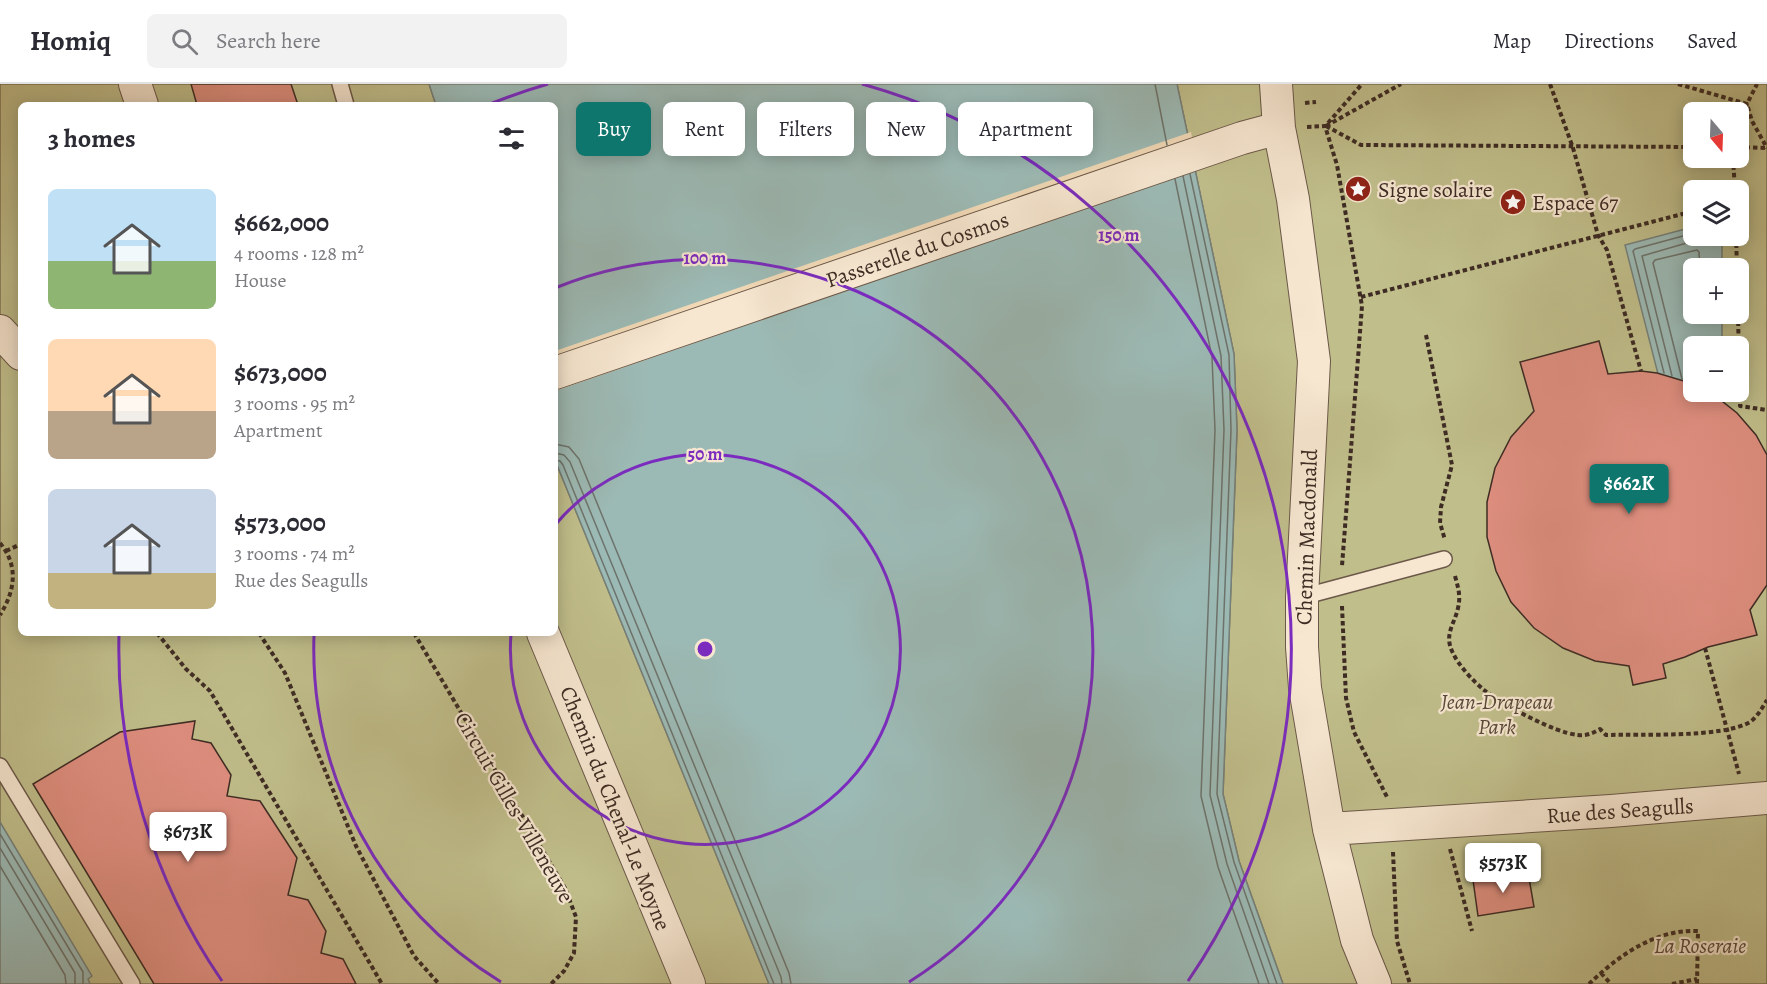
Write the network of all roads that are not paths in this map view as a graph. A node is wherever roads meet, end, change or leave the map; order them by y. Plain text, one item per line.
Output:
1 (135, 84) edge
2 (340, 84) edge
3 (1276, 84) edge
4 (141, 102) edge
5 (345, 102) edge
6 (1279, 128) junction
7 (0, 331) edge
8 (18, 351) edge
9 (558, 372) edge
10 (1448, 563) road end
11 (1302, 597) junction
12 (544, 636) edge
13 (0, 766) edge
14 (1767, 798) edge
15 (1329, 829) junction
16 (132, 984) edge
17 (688, 984) edge
18 (1375, 984) edge

1 - 4 street
2 - 5 lane
3 - 6 street, Chemin Macdonald
6 - 9 street, Passerelle du Cosmos
6 - 11 street, Chemin Macdonald
7 - 8 street
10 - 11 lane
11 - 15 street, Chemin Macdonald
12 - 17 street, Chemin du Chenal-Le Moyne
13 - 16 lane
14 - 15 street, Rue des Seagulls
15 - 18 street, Chemin Macdonald

